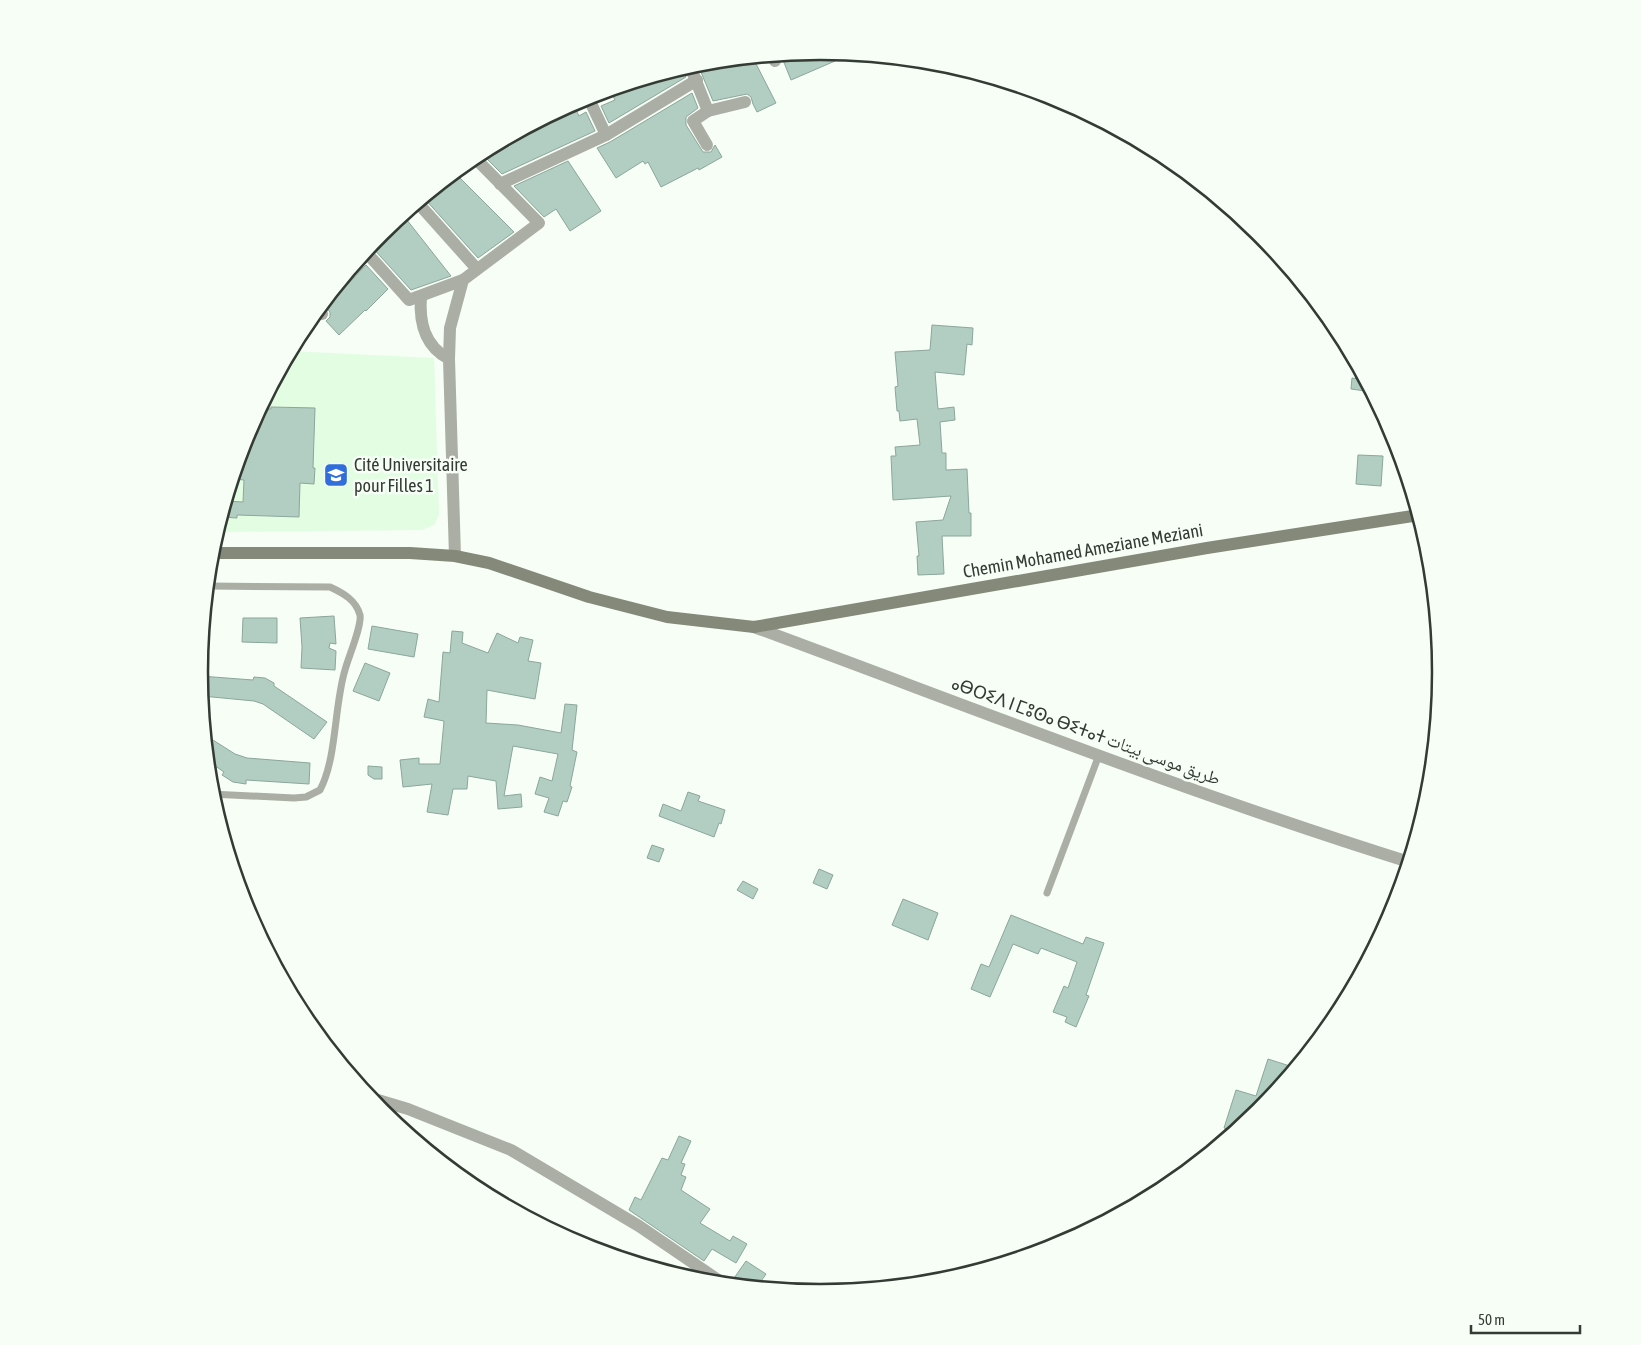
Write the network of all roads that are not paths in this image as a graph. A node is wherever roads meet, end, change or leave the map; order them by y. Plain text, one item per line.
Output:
1 (694, 74) edge
2 (697, 80) junction
3 (745, 102) dead end
4 (592, 105) edge
5 (708, 111) junction
6 (606, 135) junction
7 (707, 146) dead end
8 (480, 163) edge
9 (500, 184) junction
10 (422, 208) edge
11 (371, 257) edge
12 (477, 269) junction
13 (463, 280) junction
14 (421, 296) junction
15 (449, 359) junction
16 (1412, 516) edge
17 (220, 554) edge
18 (455, 556) junction
19 (214, 586) edge
20 (754, 627) junction
21 (1099, 755) junction
22 (221, 794) edge
23 (1403, 860) edge
24 (1047, 892) dead end
25 (383, 1101) edge
26 (710, 1275) edge

1 - 2 street
2 - 5 street
2 - 6 street
3 - 5 street
4 - 6 street
5 - 7 street
6 - 9 street
8 - 9 street
9 - 12 street
10 - 12 street
11 - 14 street
12 - 13 street
13 - 14 street
13 - 15 street
14 - 15 street
15 - 18 street
16 - 20 main road, Chemin Mohamed Ameziane Meziani
17 - 18 main road, Chemin Mohamed Ameziane Meziani
18 - 20 main road, Chemin Mohamed Ameziane Meziani
19 - 22 lane
20 - 21 street, ⴰⴱⵔⵉⴷ ⵏ ⵎⵓⵙⴰ ⴱⵉⵜⴰⵜ طريق موسى بيتات
21 - 23 street, ⴰⴱⵔⵉⴷ ⵏ ⵎⵓⵙⴰ ⴱⵉⵜⴰⵜ طريق موسى بيتات
21 - 24 lane
25 - 26 street

